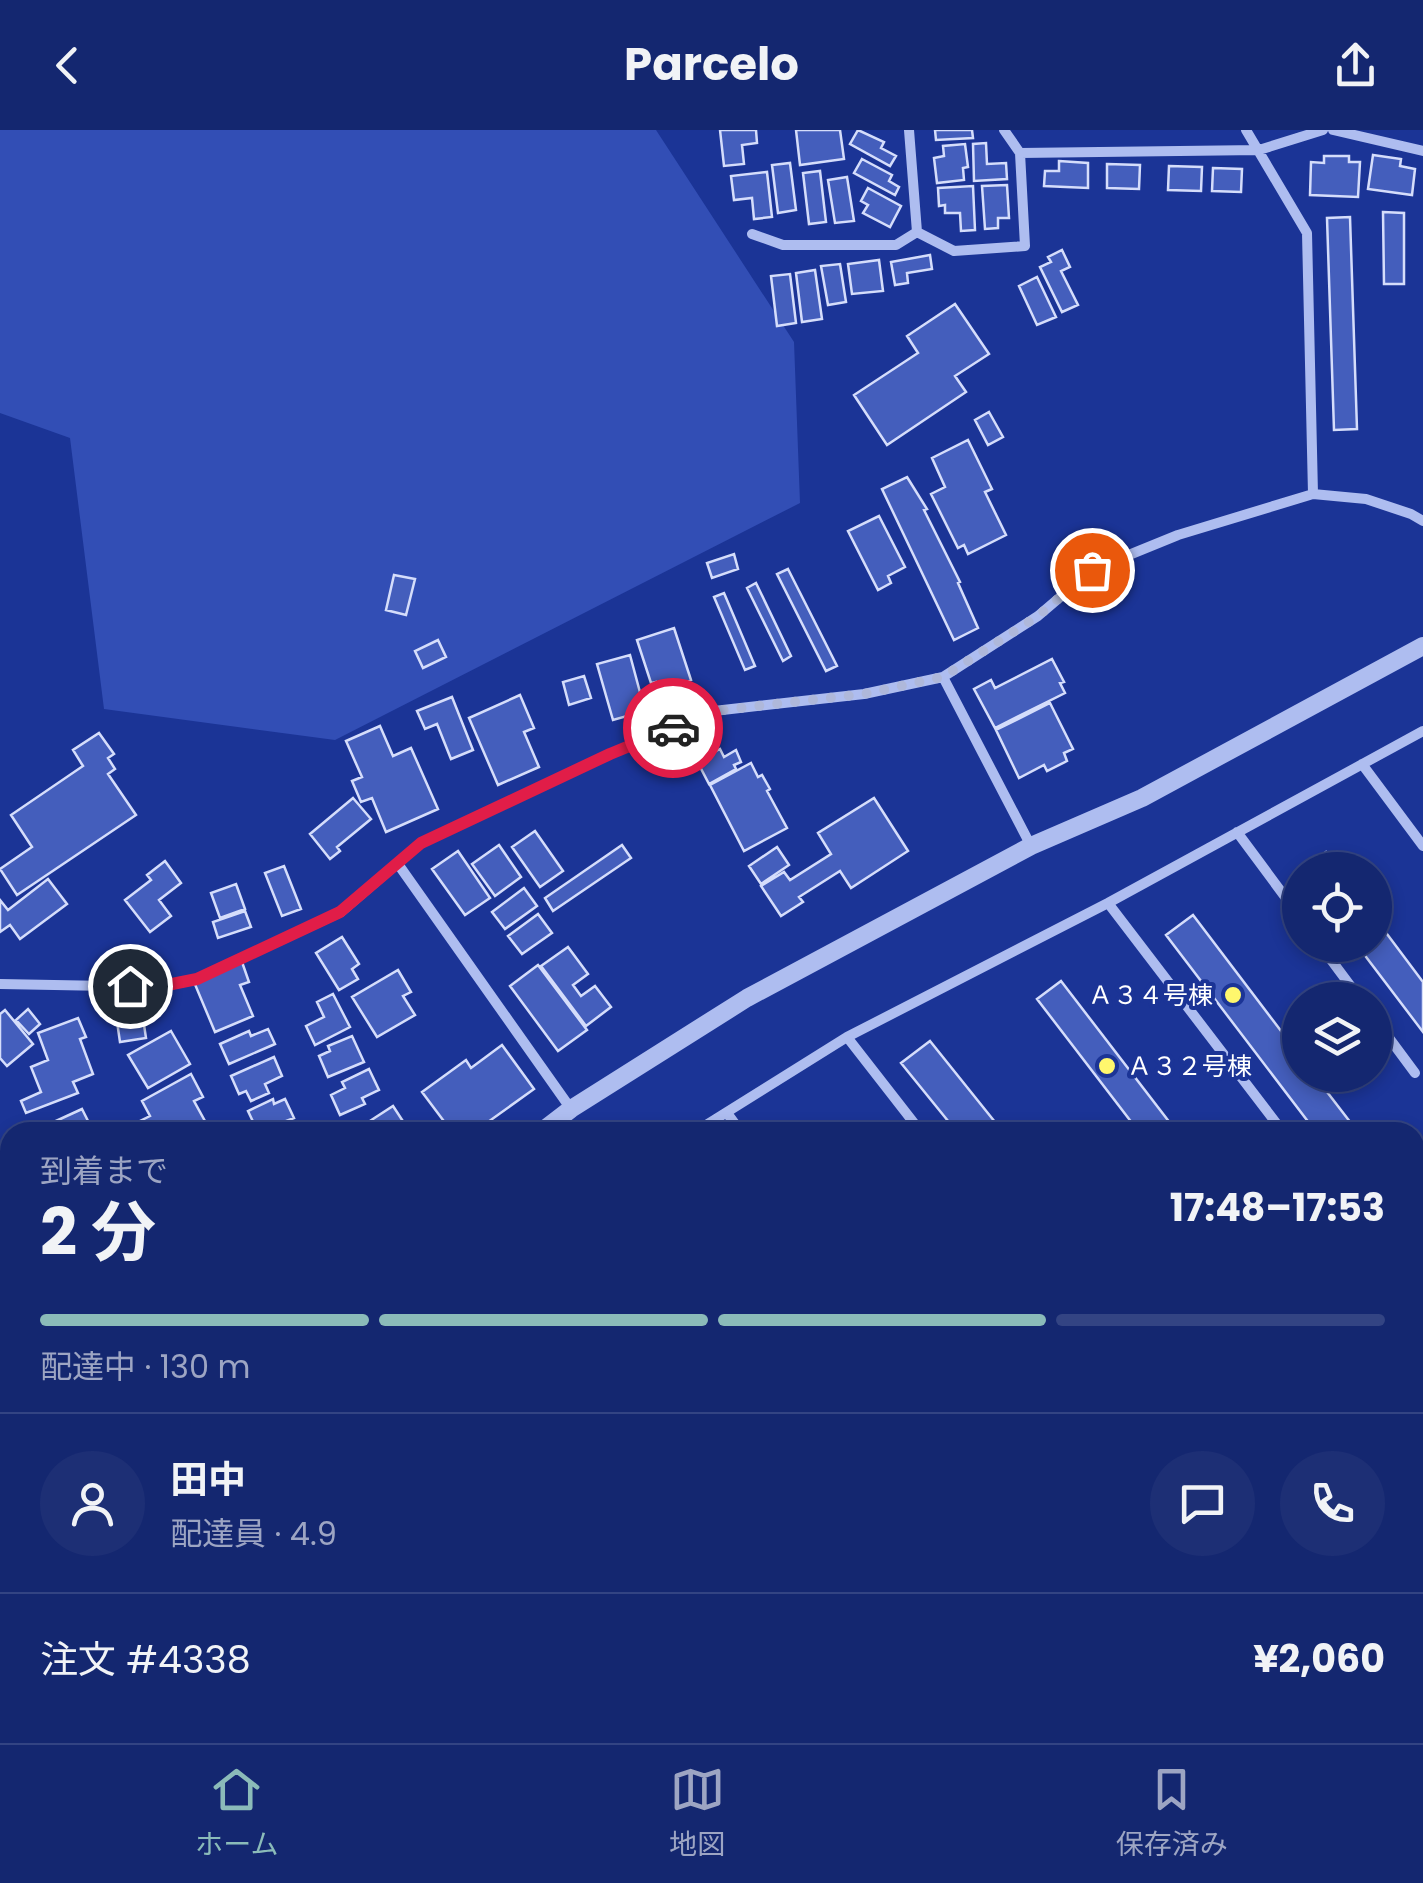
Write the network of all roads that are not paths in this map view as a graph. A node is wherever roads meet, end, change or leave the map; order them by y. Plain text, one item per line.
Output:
1 (910, 130) edge
2 (1004, 130) edge
3 (1246, 130) edge
4 (1323, 130) edge
5 (1333, 130) edge
6 (1259, 150) junction
7 (1423, 151) edge
8 (1020, 152) junction
9 (917, 232) junction
10 (752, 234) dead end
11 (1313, 494) junction
12 (1423, 522) edge
13 (1423, 646) edge
14 (943, 677) junction
15 (1423, 730) edge
16 (1362, 764) junction
17 (1237, 832) junction
18 (1030, 846) junction
19 (1423, 846) edge
20 (398, 864) junction
21 (1282, 893) edge
22 (1108, 903) junction
23 (0, 984) edge
24 (848, 1037) junction
25 (1392, 1042) edge
26 (1415, 1074) dead end
27 (571, 1109) junction
28 (726, 1113) junction
29 (554, 1122) edge
30 (711, 1122) edge
31 (734, 1122) edge
32 (914, 1122) edge
33 (1274, 1122) edge

1 - 9 street
2 - 8 street
3 - 6 street
4 - 6 street
5 - 7 street
6 - 8 street
6 - 11 street
8 - 9 street
9 - 10 street
11 - 12 street
11 - 14 street
13 - 18 street
14 - 18 street
14 - 20 street
15 - 16 street
16 - 17 street
16 - 19 street
17 - 21 street
17 - 22 street
18 - 27 street
20 - 23 street
20 - 27 street
22 - 24 street
22 - 33 street
24 - 28 street
24 - 32 street
25 - 26 street
27 - 29 street
28 - 30 street
28 - 31 street

